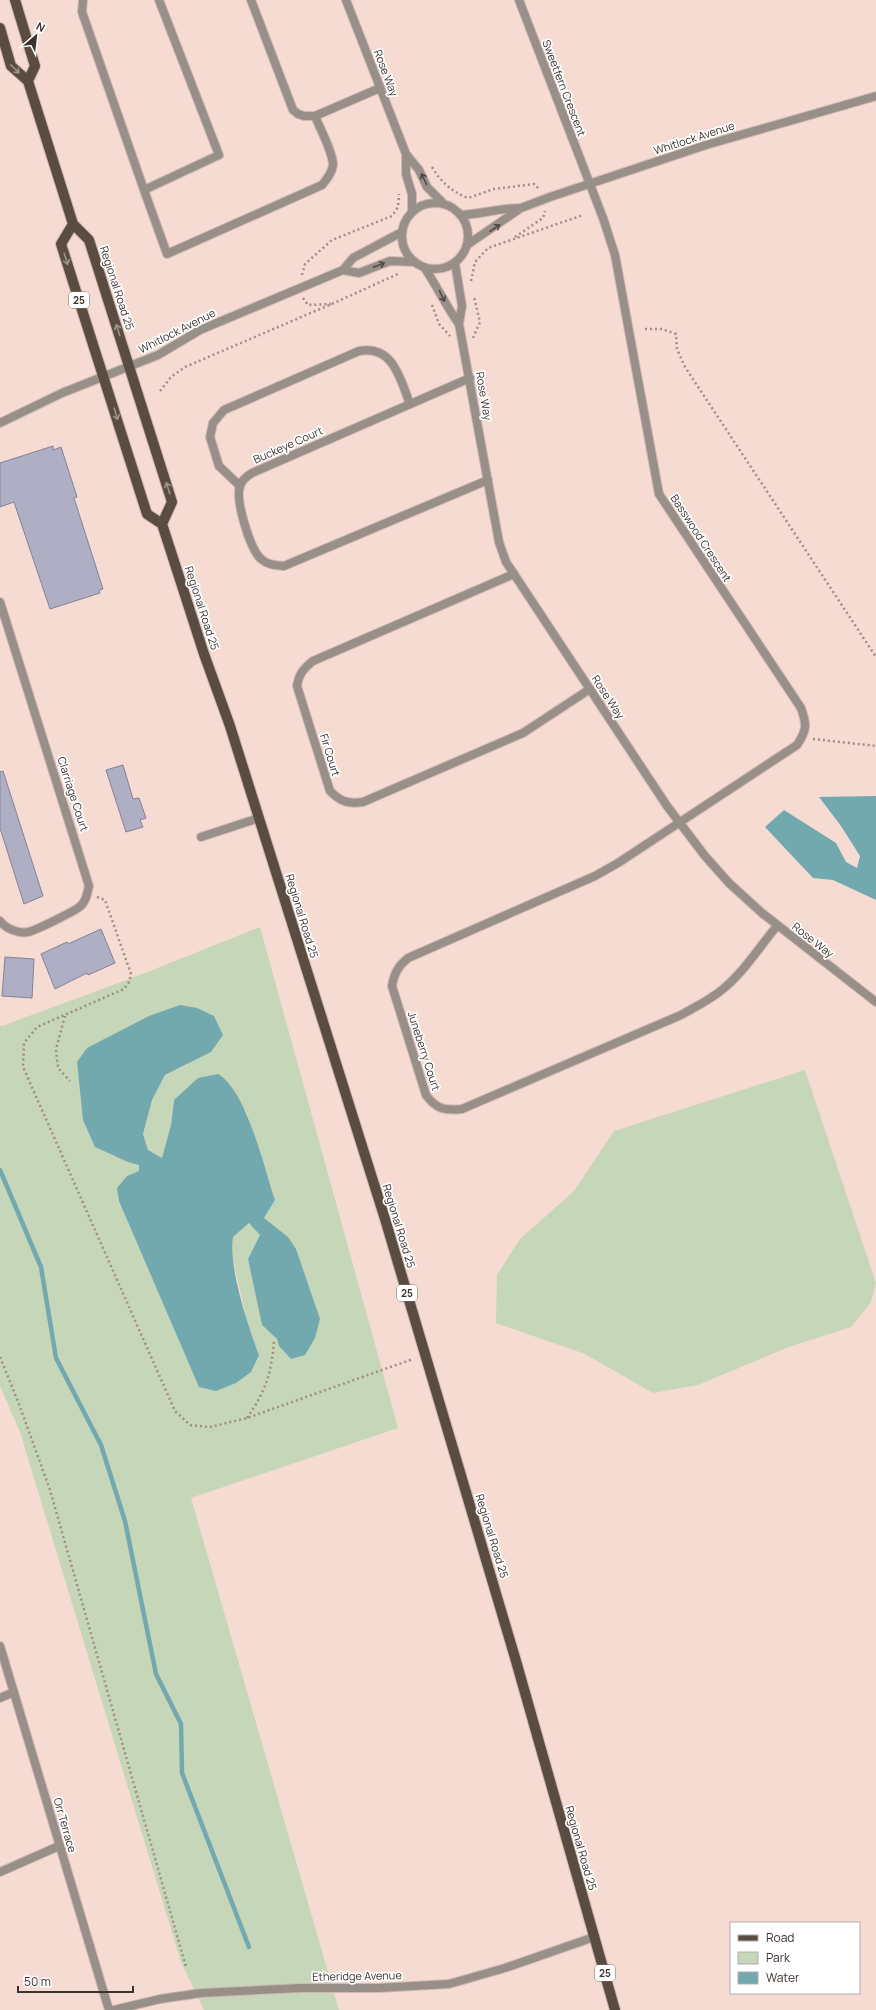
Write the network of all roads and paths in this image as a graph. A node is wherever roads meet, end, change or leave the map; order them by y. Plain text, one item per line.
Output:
1 (15, 0) edge
2 (83, 0) edge
3 (158, 0) edge
4 (250, 0) edge
5 (346, 0) edge
6 (519, 0) edge
7 (0, 28) edge
8 (28, 81) junction
9 (380, 88) junction
10 (876, 96) edge
11 (315, 116) junction
12 (406, 154) junction
13 (430, 163) dead end
14 (589, 184) junction
15 (398, 189) dead end
16 (494, 189) dead end
17 (144, 190) junction
18 (443, 203) junction
19 (521, 208) junction
20 (412, 212) junction
21 (461, 215) junction
22 (583, 215) dead end
23 (73, 224) junction
24 (402, 232) junction
25 (467, 245) junction
26 (415, 262) junction
27 (455, 263) junction
28 (424, 267) junction
29 (343, 270) junction
30 (403, 274) dead end
31 (298, 288) junction
32 (472, 288) dead end
33 (473, 295) dead end
34 (430, 299) dead end
35 (334, 303) junction
36 (480, 322) dead end
37 (439, 324) dead end
38 (459, 324) junction
39 (645, 329) dead end
40 (129, 367) junction
41 (104, 377) junction
42 (470, 378) junction
43 (160, 391) dead end
44 (410, 404) junction
45 (0, 423) edge
46 (488, 480) junction
47 (240, 486) junction
48 (162, 524) junction
49 (514, 574) junction
50 (0, 602) edge
51 (876, 657) edge
52 (590, 689) junction
53 (803, 736) junction
54 (876, 746) edge
55 (259, 818) junction
56 (678, 823) junction
57 (201, 837) dead end
58 (87, 893) junction
59 (0, 921) edge
60 (777, 926) junction
61 (876, 1002) edge
62 (65, 1016) junction
63 (70, 1081) dead end
64 (274, 1341) dead end
65 (425, 1355) junction
66 (0, 1357) edge
67 (247, 1418) junction
68 (0, 1646) edge
69 (14, 1692) junction
70 (0, 1698) edge
71 (59, 1846) junction
72 (0, 1872) edge
73 (594, 1937) junction
74 (186, 1967) dead end
75 (108, 2010) edge
76 (114, 2010) edge
77 (615, 2010) edge

1 - 8 main road
2 - 17 street
3 - 17 street
4 - 11 street
5 - 9 street, Rose Way
6 - 14 street, Sweetfern Crescent
7 -> 8 main road
8 - 23 main road, Regional Road 25 / 25
9 - 11 street
9 - 12 street, Rose Way
10 - 14 street, Whitlock Avenue
11 - 17 street
18 -> 12 street, Rose Way
12 - 20 street, Rose Way
13 - 16 path
14 - 19 street, Whitlock Avenue
14 - 53 street, Basswood Crescent
15 - 31 path
18 - 20 street
18 - 21 street
19 - 21 street, Whitlock Avenue
25 -> 19 street, Whitlock Avenue
20 - 24 street
21 - 25 street
22 - 32 path
40 -> 23 main road, Regional Road 25 / 25
23 -> 41 main road, 25
24 - 26 street
24 - 29 street, Whitlock Avenue
25 - 27 street
26 - 28 street
29 -> 26 street, Whitlock Avenue
27 - 28 street
27 - 38 street, Rose Way
28 -> 38 street, Rose Way
29 - 31 street, Whitlock Avenue
30 - 35 path
31 - 35 path
31 - 40 street, Whitlock Avenue
33 - 36 path
34 - 37 path
35 - 43 path
38 - 42 street, Rose Way
39 - 51 path
40 - 41 street, Whitlock Avenue
48 -> 40 main road, Regional Road 25 / 25
41 - 45 street, Whitlock Avenue
41 -> 48 main road, 25
42 - 44 street, Buckeye Court
42 - 46 street, Rose Way
44 - 47 street, Buckeye Court
44 - 47 street
46 - 47 street
46 - 49 street, Rose Way
48 - 55 main road, Regional Road 25 / 25
49 - 52 street, Rose Way
49 - 52 street, Fir Court
50 - 58 street, Clarriage Court
52 - 56 street, Rose Way
53 - 54 path
53 - 56 street
55 - 57 street
55 - 65 main road, Regional Road 25 / 25
56 - 60 street, Rose Way
56 - 60 street, Juneberry Court
58 - 59 street
58 - 62 path
60 - 61 street, Rose Way
62 - 63 path
62 - 67 path
64 - 67 path
65 - 67 path
65 - 73 main road, Regional Road 25 / 25
66 - 74 path
68 - 69 street, Orr Terrace
69 - 70 street
69 - 71 street, Orr Terrace
71 - 72 street
71 - 75 street, Orr Terrace
73 - 76 street, Etheridge Avenue
73 - 77 main road, Regional Road 25 / 25

